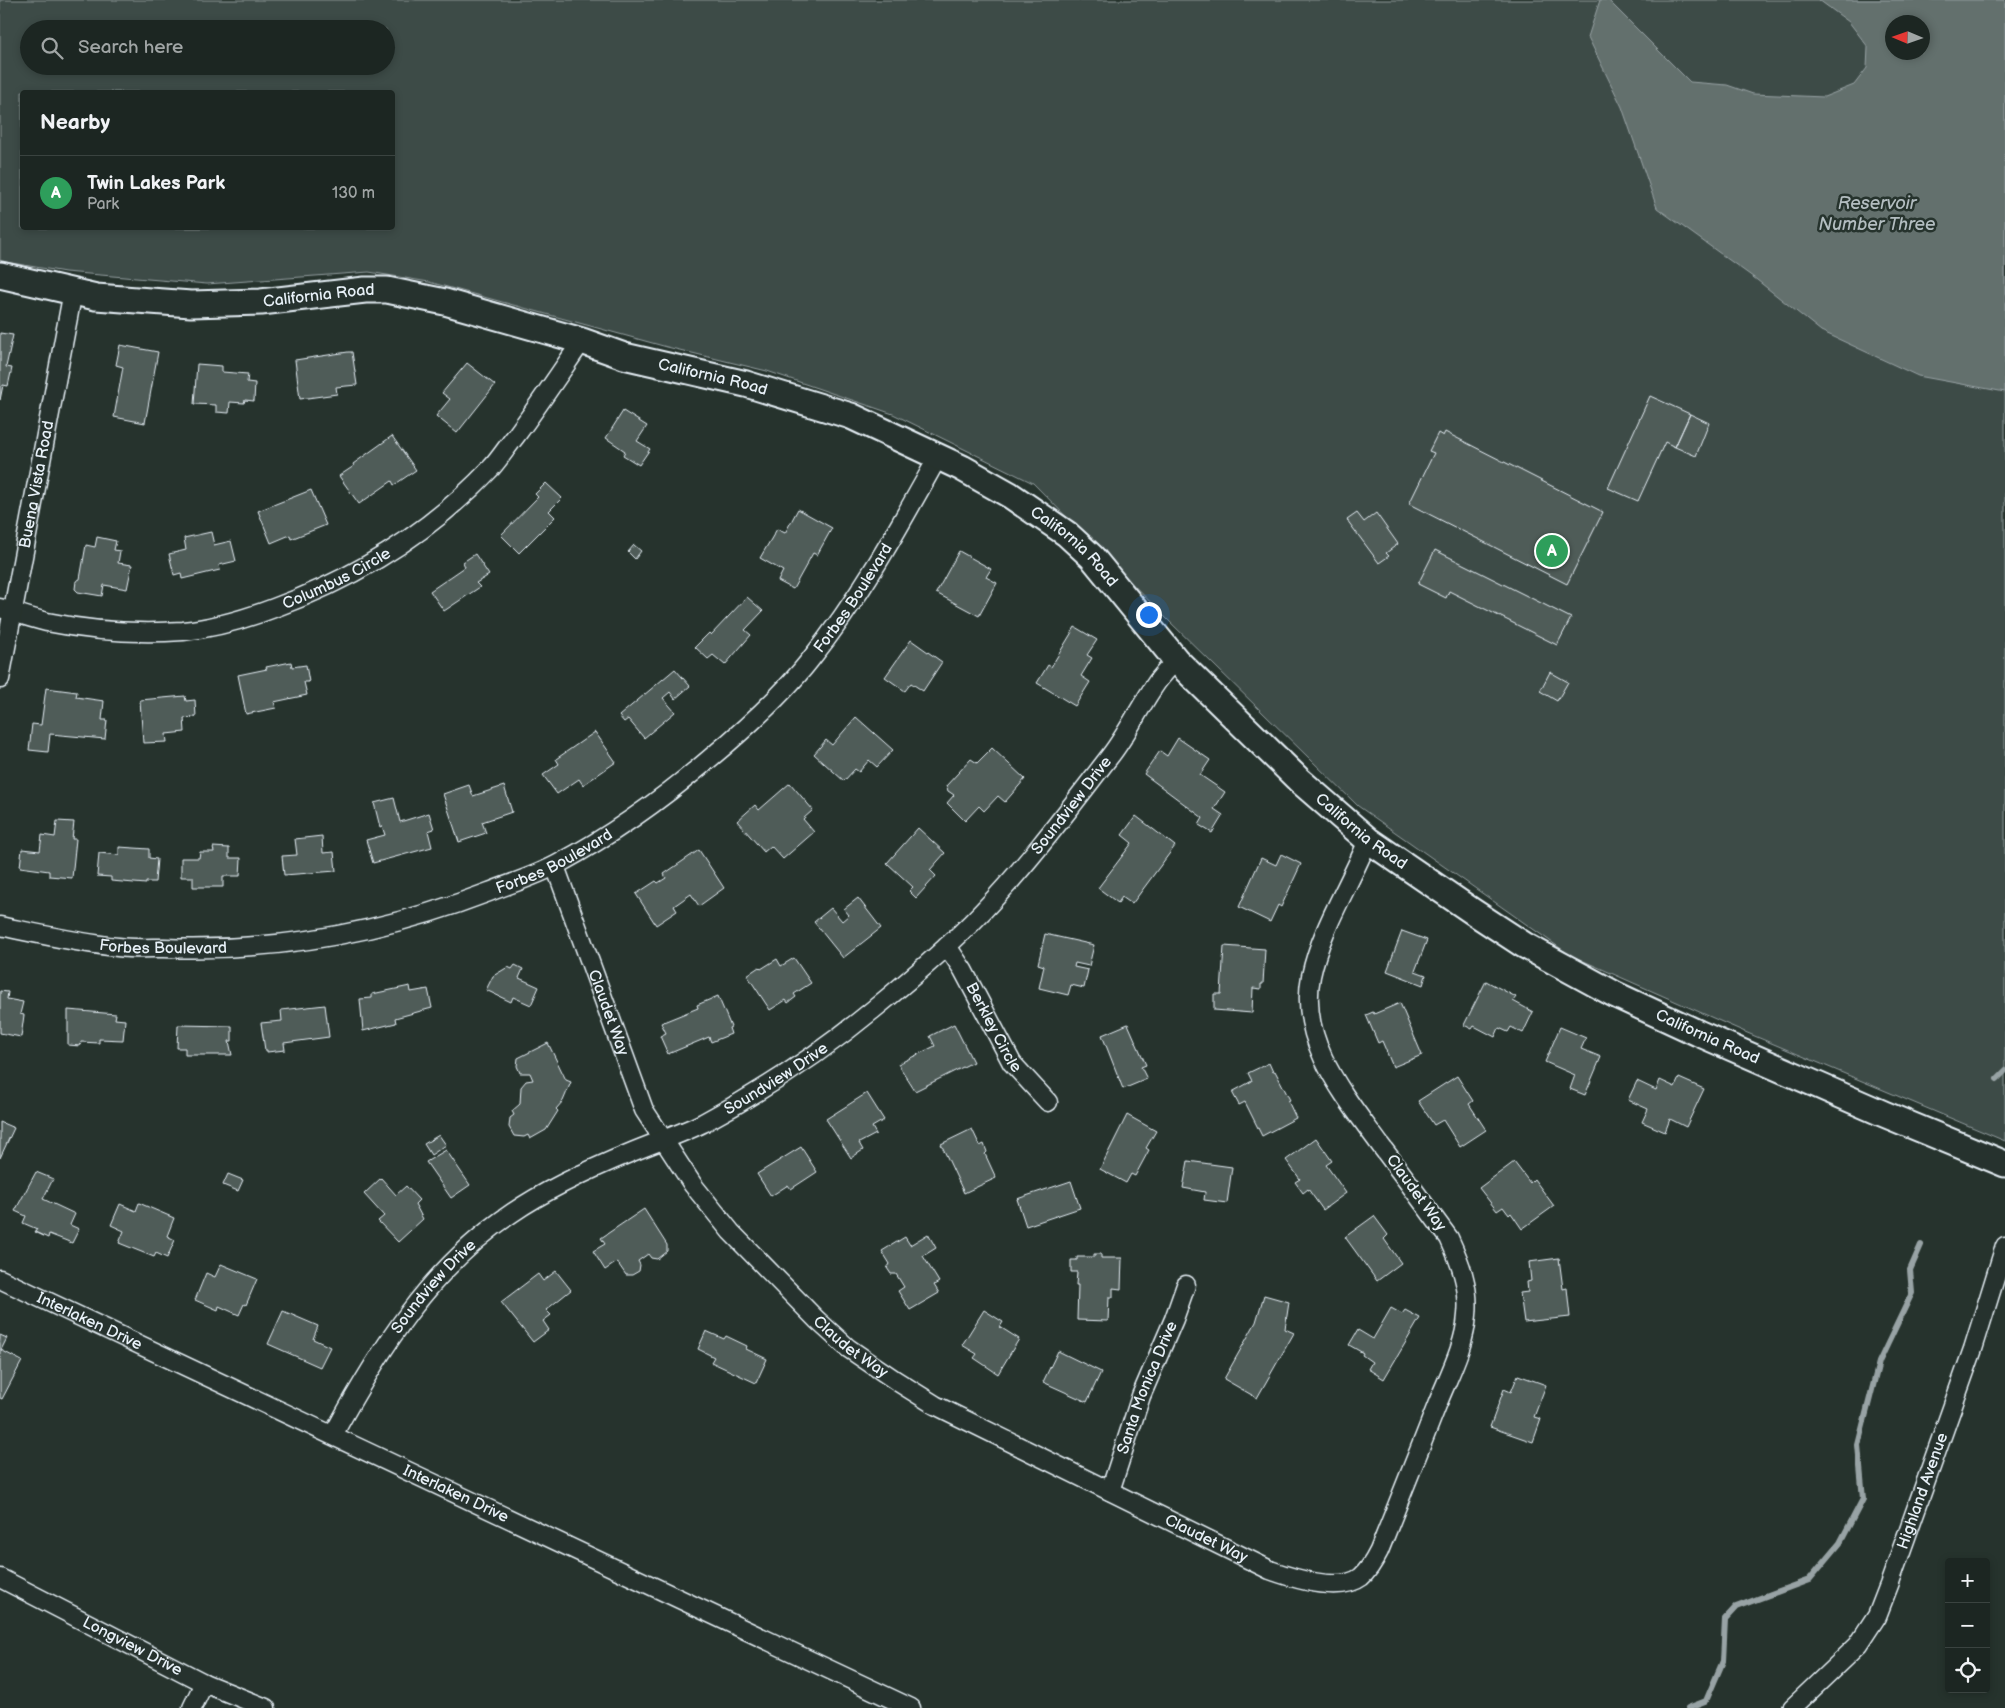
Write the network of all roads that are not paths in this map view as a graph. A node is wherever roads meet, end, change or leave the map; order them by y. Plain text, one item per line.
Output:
1 (0, 275) edge
2 (73, 292) junction
3 (582, 341) junction
4 (938, 457) junction
5 (7, 610) edge
6 (1176, 660) junction
7 (0, 679) edge
8 (1368, 840) junction
9 (555, 866) junction
10 (0, 926) edge
11 (947, 946) junction
12 (1048, 1102) dead end
13 (662, 1140) junction
14 (2005, 1164) edge
15 (2005, 1246) edge
16 (0, 1279) edge
17 (1186, 1284) dead end
18 (333, 1435) junction
19 (1110, 1491) junction
20 (0, 1578) edge
21 (204, 1683) junction
22 (192, 1708) edge
23 (266, 1708) edge
24 (910, 1708) edge
25 (1792, 1708) edge

1 - 2 main road, California Road
2 - 3 main road, California Road
2 - 5 street, Buena Vista Road
3 - 4 main road, California Road
3 - 5 street, Columbus Circle
4 - 6 main road, California Road
4 - 9 street, Forbes Boulevard
5 - 7 street, Buena Vista Road
6 - 8 main road, California Road
6 - 11 street, Soundview Drive
8 - 14 main road, California Road
8 - 19 street, Claudet Way
9 - 10 street, Forbes Boulevard
9 - 13 street, Claudet Way
11 - 12 street, Berkley Circle
11 - 13 street, Soundview Drive
13 - 18 street, Soundview Drive
13 - 19 street, Claudet Way
15 - 25 street, Highland Avenue
16 - 18 street, Interlaken Drive
17 - 19 street, Santa Monica Drive
18 - 24 street, Interlaken Drive
20 - 21 street, Longview Drive
21 - 22 street
21 - 23 street, Longview Drive

